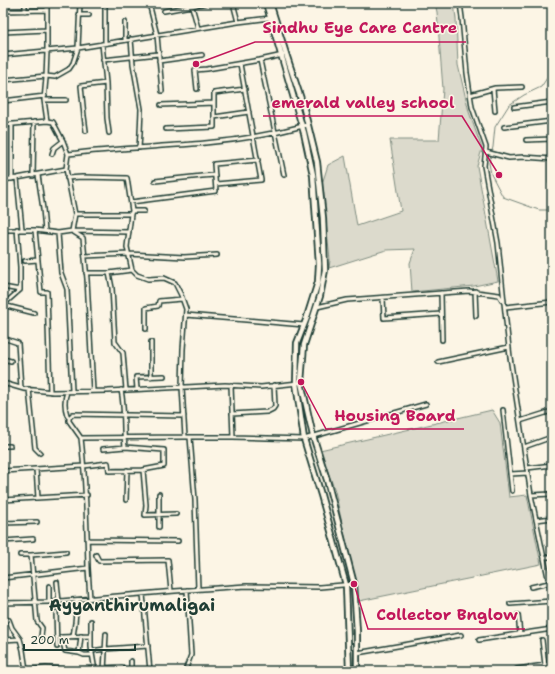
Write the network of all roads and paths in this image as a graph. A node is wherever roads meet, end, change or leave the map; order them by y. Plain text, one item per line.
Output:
1 (4, 3) edge
2 (25, 3) edge
3 (47, 3) edge
4 (80, 3) edge
5 (105, 3) edge
6 (149, 3) edge
7 (207, 3) edge
8 (233, 3) edge
9 (266, 3) edge
10 (270, 3) edge
11 (460, 3) edge
12 (191, 4) edge
13 (47, 10) junction
14 (4, 11) edge
15 (25, 11) junction
16 (164, 11) dead end
17 (89, 14) dead end
18 (79, 15) junction
19 (272, 17) junction
20 (125, 22) dead end
21 (238, 22) junction
22 (198, 28) junction
23 (47, 30) junction
24 (3, 32) edge
25 (156, 35) junction
26 (131, 39) junction
27 (125, 40) junction
28 (104, 43) junction
29 (78, 48) junction
30 (47, 52) junction
31 (158, 54) junction
32 (202, 54) dead end
33 (284, 54) junction
34 (3, 55) edge
35 (132, 57) junction
36 (103, 60) junction
37 (260, 60) junction
38 (159, 61) junction
39 (240, 64) junction
40 (46, 76) junction
41 (3, 80) edge
42 (106, 83) junction
43 (522, 87) dead end
44 (197, 89) dead end
45 (245, 89) junction
46 (493, 89) junction
47 (162, 91) dead end
48 (470, 94) junction
49 (45, 98) junction
50 (66, 100) dead end
51 (3, 101) edge
52 (552, 102) edge
53 (214, 103) junction
54 (161, 105) dead end
55 (514, 107) dead end
56 (495, 111) dead end
57 (249, 112) junction
58 (214, 117) junction
59 (47, 121) junction
60 (552, 121) edge
61 (34, 122) junction
62 (12, 124) junction
63 (3, 125) edge
64 (308, 125) junction
65 (302, 127) junction
66 (504, 127) dead end
67 (166, 129) dead end
68 (86, 131) dead end
69 (109, 133) dead end
70 (275, 133) junction
71 (253, 137) junction
72 (552, 138) edge
73 (526, 140) dead end
74 (63, 141) junction
75 (139, 148) junction
76 (486, 152) junction
77 (52, 154) dead end
78 (68, 154) junction
79 (551, 159) edge
80 (258, 160) junction
81 (66, 169) junction
82 (38, 174) junction
83 (215, 175) junction
84 (284, 175) dead end
85 (32, 176) junction
86 (17, 178) junction
87 (67, 178) junction
88 (12, 179) junction
89 (3, 180) edge
90 (155, 181) dead end
91 (552, 182) edge
92 (216, 184) junction
93 (131, 202) junction
94 (144, 211) dead end
95 (131, 212) junction
96 (75, 214) junction
97 (17, 229) junction
98 (3, 230) edge
99 (22, 230) junction
100 (35, 230) junction
101 (45, 231) junction
102 (72, 231) junction
103 (129, 232) junction
104 (58, 233) junction
105 (129, 254) junction
106 (217, 255) dead end
107 (85, 256) junction
108 (38, 260) junction
109 (25, 261) dead end
110 (132, 270) junction
111 (86, 273) junction
112 (109, 273) junction
113 (3, 287) edge
114 (20, 290) junction
115 (475, 292) junction
116 (441, 293) junction
117 (383, 298) junction
118 (182, 299) junction
119 (552, 302) edge
120 (3, 305) edge
121 (504, 305) junction
122 (317, 307) junction
123 (34, 313) dead end
124 (441, 314) junction
125 (186, 315) junction
126 (476, 316) dead end
127 (304, 325) junction
128 (146, 329) dead end
129 (3, 338) edge
130 (442, 340) dead end
131 (151, 342) dead end
132 (509, 347) junction
133 (3, 359) edge
134 (11, 361) dead end
135 (438, 362) dead end
136 (164, 376) dead end
137 (150, 377) junction
138 (299, 382) junction
139 (4, 383) edge
140 (231, 385) junction
141 (274, 385) junction
142 (182, 387) junction
143 (21, 388) junction
144 (29, 389) junction
145 (137, 389) junction
146 (121, 390) junction
147 (126, 390) junction
148 (72, 391) junction
149 (93, 391) junction
150 (50, 392) junction
151 (67, 392) junction
152 (426, 404) dead end
153 (503, 410) dead end
154 (552, 411) edge
155 (232, 414) junction
156 (123, 415) junction
157 (184, 416) junction
158 (70, 418) junction
159 (520, 421) junction
160 (313, 436) junction
161 (124, 437) junction
162 (185, 437) junction
163 (190, 437) junction
164 (233, 437) junction
165 (552, 437) edge
166 (81, 438) junction
167 (3, 439) edge
168 (304, 439) junction
169 (3, 446) edge
170 (10, 446) dead end
171 (524, 446) junction
172 (125, 447) junction
173 (103, 449) dead end
174 (40, 453) dead end
175 (552, 465) edge
176 (84, 466) junction
177 (527, 468) junction
178 (36, 469) junction
179 (127, 470) junction
180 (143, 470) junction
181 (3, 471) edge
182 (528, 473) junction
183 (510, 474) junction
184 (512, 491) dead end
185 (159, 494) dead end
186 (552, 494) edge
187 (86, 495) junction
188 (531, 495) junction
189 (38, 498) junction
190 (3, 500) edge
191 (126, 500) dead end
192 (176, 514) dead end
193 (160, 515) junction
194 (552, 518) edge
195 (536, 520) junction
196 (37, 522) dead end
197 (3, 523) edge
198 (160, 527) dead end
199 (33, 539) dead end
200 (87, 540) junction
201 (3, 541) edge
202 (178, 541) dead end
203 (66, 552) dead end
204 (20, 555) dead end
205 (31, 555) junction
206 (96, 555) dead end
207 (544, 557) junction
208 (552, 557) edge
209 (88, 568) junction
210 (33, 575) junction
211 (3, 578) edge
212 (57, 582) dead end
213 (549, 583) junction
214 (354, 584) junction
215 (346, 585) junction
216 (49, 586) dead end
217 (531, 587) dead end
218 (198, 589) junction
219 (188, 590) junction
220 (171, 591) junction
221 (143, 594) junction
222 (552, 597) edge
223 (90, 599) junction
224 (76, 600) junction
225 (552, 601) edge
226 (49, 602) junction
227 (59, 602) junction
228 (3, 603) edge
229 (35, 603) junction
230 (510, 604) dead end
231 (56, 612) dead end
232 (518, 615) dead end
233 (3, 619) edge
234 (90, 621) dead end
235 (552, 629) edge
236 (106, 634) dead end
237 (520, 634) junction
238 (461, 635) dead end
239 (62, 636) junction
240 (73, 636) junction
241 (81, 636) junction
242 (91, 636) junction
243 (41, 637) dead end
244 (57, 637) junction
245 (20, 639) junction
246 (3, 640) edge
247 (479, 640) dead end
248 (542, 640) dead end
249 (148, 646) junction
250 (57, 648) dead end
251 (105, 649) junction
252 (91, 651) junction
253 (357, 652) junction
254 (80, 653) junction
255 (92, 655) junction
256 (131, 661) dead end
257 (552, 664) edge
258 (545, 665) junction
259 (104, 669) edge
260 (517, 669) dead end
261 (26, 670) edge
262 (95, 670) edge
263 (403, 670) edge
264 (122, 671) edge
265 (131, 671) edge
266 (150, 671) edge
267 (185, 671) edge
268 (348, 671) edge
269 (356, 671) edge
270 (385, 671) edge

1 - 14 street
2 - 15 street
3 - 13 street
4 - 18 street
5 - 28 street
6 - 25 street
7 - 12 street
8 - 21 street
9 - 19 main road
10 - 19 main road
11 - 48 street
12 - 16 street
12 - 22 street
13 - 15 street
13 - 23 street
14 - 15 street
17 - 18 street
18 - 29 street
19 - 21 street
19 - 33 main road
20 - 27 street
21 - 22 street
22 - 25 street
23 - 24 street
23 - 30 street
25 - 26 street
25 - 31 street
26 - 27 street
26 - 35 street
27 - 28 street
28 - 29 street
28 - 36 street
29 - 30 street
29 - 40 street
30 - 34 street
30 - 40 street
31 - 35 street
31 - 38 street
32 - 38 street
33 - 37 street
33 - 64 main road
33 - 65 main road
35 - 36 street
35 - 75 street
36 - 42 street
37 - 39 street
37 - 70 street
38 - 47 street
39 - 44 street
39 - 45 street
40 - 41 street
40 - 49 street
42 - 68 street
42 - 69 street
43 - 46 street
45 - 53 street
45 - 57 street
46 - 48 street
46 - 56 street
48 - 76 street
49 - 50 street
49 - 51 street
49 - 59 street
52 - 55 street
53 - 54 street
53 - 58 street
57 - 58 street
57 - 71 street
58 - 67 street
59 - 61 street
59 - 74 street
60 - 66 street
61 - 62 street
61 - 85 street
62 - 63 street
62 - 88 street
64 - 65 street
64 - 122 main road
65 - 70 street
65 - 127 main road
70 - 71 street
70 - 84 street
71 - 75 street
71 - 80 street
72 - 73 street
74 - 77 street
74 - 78 street
75 - 78 street
76 - 79 street
76 - 121 street
78 - 81 street
79 - 91 street
80 - 83 street
80 - 92 street
81 - 82 street
81 - 87 street
82 - 85 street
82 - 101 street
83 - 90 street
83 - 92 street
85 - 86 street
86 - 88 street
86 - 99 street
87 - 93 street
87 - 96 street
88 - 89 street
92 - 93 street
93 - 95 street
94 - 95 street
95 - 96 street
95 - 103 street
96 - 102 street
97 - 98 street
97 - 99 street
97 - 114 street
99 - 100 street
100 - 101 street
100 - 108 street
101 - 104 street
102 - 103 street
102 - 104 street
102 - 107 street
103 - 105 street
104 - 148 street
105 - 106 street
105 - 107 street
105 - 110 street
107 - 111 street
108 - 109 street
108 - 150 street
110 - 112 street
110 - 118 street
111 - 112 street
111 - 149 street
112 - 147 street
113 - 114 street
114 - 120 street
115 - 116 street
115 - 121 street
115 - 126 street
116 - 117 street
116 - 124 street
117 - 122 street
117 - 124 street
118 - 125 street
118 - 128 street
119 - 121 street
120 - 123 street
121 - 132 street
122 - 138 main road
124 - 130 street
125 - 127 street
125 - 142 street
127 - 138 main road
129 - 143 street
131 - 137 street
132 - 135 street
132 - 159 street
133 - 134 street
136 - 137 street
137 - 145 street
138 - 141 street
138 - 160 main road
138 - 168 main road
139 - 143 street
139 - 167 street
140 - 141 street
140 - 142 street
140 - 155 street
141 - 155 street
142 - 145 street
142 - 157 street
143 - 144 street
144 - 150 street
144 - 174 street
145 - 147 street
146 - 147 street
146 - 149 street
146 - 156 street
148 - 149 street
148 - 151 street
150 - 151 street
151 - 158 street
152 - 160 street
153 - 183 street
154 - 159 street
155 - 164 street
156 - 157 street
156 - 158 street
156 - 161 street
157 - 162 street
158 - 166 street
159 - 171 street
160 - 168 street
160 - 214 main road
161 - 162 street
161 - 166 street
161 - 172 street
162 - 163 street
163 - 164 street
163 - 218 street
164 - 168 street
165 - 171 street
166 - 176 street
168 - 215 main road
169 - 170 street
171 - 177 street
172 - 173 street
172 - 180 street
175 - 177 street
176 - 178 street
176 - 179 street
176 - 187 street
177 - 182 street
178 - 181 street
178 - 189 street
179 - 180 street
179 - 191 street
180 - 193 street
182 - 183 street
182 - 188 street
183 - 184 street
185 - 193 street
186 - 188 street
187 - 189 street
187 - 200 street
188 - 195 street
189 - 190 street
192 - 193 street
193 - 198 street
194 - 195 street
195 - 207 street
196 - 197 street
199 - 201 street
200 - 202 street
200 - 209 street
203 - 205 street
204 - 205 street
205 - 210 street
206 - 220 street
207 - 208 street
207 - 213 street
209 - 210 street
209 - 223 street
210 - 211 street
210 - 229 street
212 - 227 street
213 - 217 street
213 - 222 street
214 - 215 street
214 - 253 main road
215 - 218 street
215 - 268 main road
216 - 226 street
218 - 219 street
219 - 220 street
219 - 267 street
220 - 221 street
221 - 223 street
221 - 249 street
223 - 224 street
224 - 227 street
224 - 240 street
225 - 230 street
226 - 227 street
226 - 229 street
228 - 229 street
229 - 243 street
231 - 244 street
232 - 237 street
233 - 245 street
234 - 242 street
235 - 237 street
236 - 251 street
237 - 247 street
238 - 253 street
239 - 240 street
239 - 244 street
239 - 254 street
240 - 241 street
241 - 242 street
241 - 254 street
242 - 252 street
244 - 250 street
245 - 246 street
245 - 261 street
248 - 258 street
249 - 251 street
249 - 266 street
251 - 252 street
251 - 259 street
252 - 255 street
253 - 269 main road
254 - 255 street
255 - 262 street
256 - 265 street
257 - 258 street
258 - 260 street
259 - 264 street
261 - 262 street
263 - 270 street

